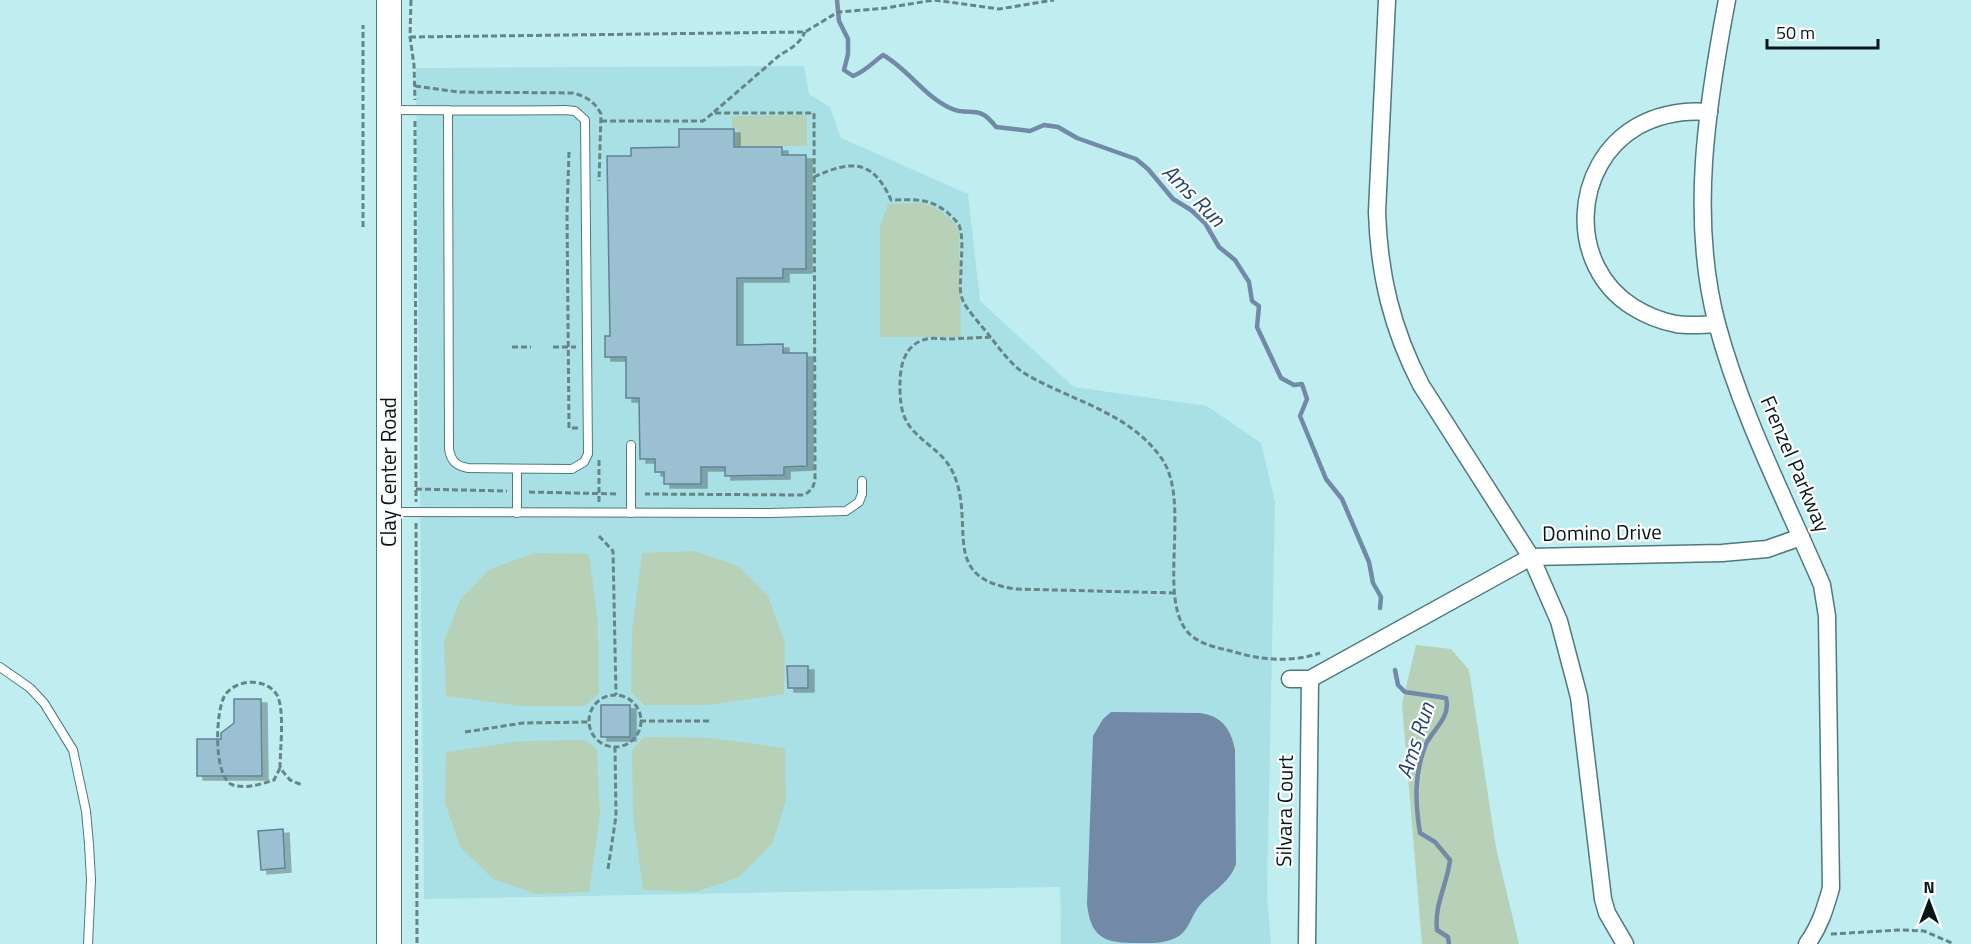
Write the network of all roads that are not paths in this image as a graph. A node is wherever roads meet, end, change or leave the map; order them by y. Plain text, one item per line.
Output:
1 (389, 0) edge
2 (1387, 0) edge
3 (1727, 0) edge
4 (390, 110) junction
5 (448, 110) junction
6 (1709, 112) junction
7 (1717, 324) junction
8 (631, 445) dead end
9 (518, 469) junction
10 (862, 481) dead end
11 (389, 512) junction
12 (517, 513) junction
13 (631, 513) junction
14 (1801, 537) junction
15 (1531, 557) junction
16 (0, 667) edge
17 (1290, 679) dead end
18 (1310, 679) junction
19 (88, 944) edge
20 (389, 944) edge
21 (1306, 944) edge
22 (1625, 944) edge
23 (1807, 944) edge

1 - 4 street, Clay Center Road
2 - 15 street
3 - 6 street, Frenzel Parkway
4 - 5 lane
4 - 11 street, Clay Center Road
5 - 9 lane
5 - 9 lane
6 - 7 street, Frenzel Parkway
6 - 7 street
7 - 14 street, Frenzel Parkway
8 - 13 lane
9 - 12 lane
10 - 13 lane
11 - 12 lane
11 - 20 street, Clay Center Road
12 - 13 lane
14 - 15 street, Domino Drive
14 - 23 street, Frenzel Parkway
15 - 18 street, Domino Drive
15 - 22 street
16 - 19 lane
17 - 18 street, Domino Drive
18 - 21 street, Silvara Court

